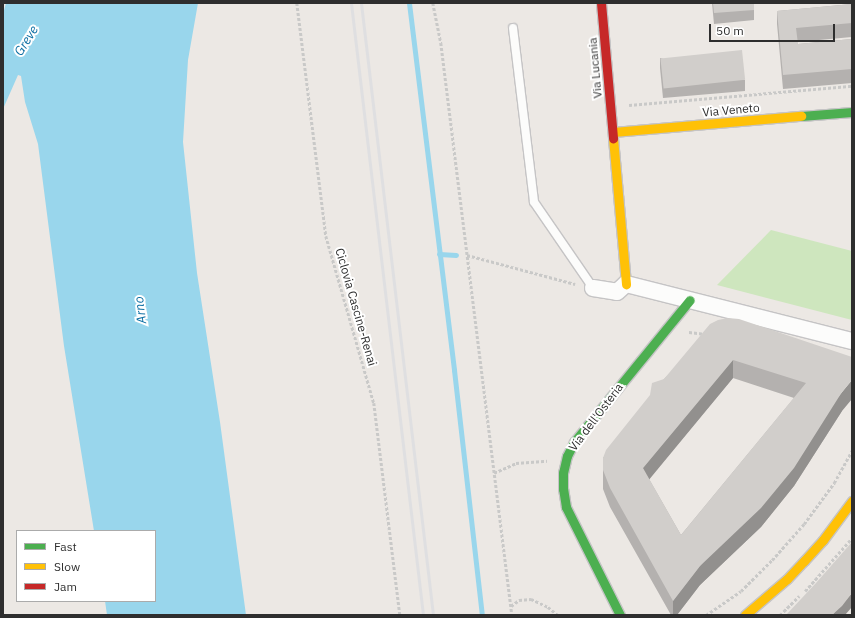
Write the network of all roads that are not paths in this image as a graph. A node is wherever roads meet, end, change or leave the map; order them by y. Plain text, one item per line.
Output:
1 (601, 3) edge
2 (513, 28) dead end
3 (852, 112) edge
4 (613, 132) junction
5 (626, 284) junction
6 (593, 288) joint
7 (690, 300) junction
8 (852, 341) edge
9 (852, 501) edge
10 (620, 615) edge
11 (745, 615) edge

1 - 4 street, Via Lucania
2 - 6 lane
3 - 4 street, Via Veneto
4 - 5 street, Via Lucania
5 - 6 street
5 - 7 street
7 - 8 street
7 - 10 street, Via dell'Osteria
9 - 11 street

